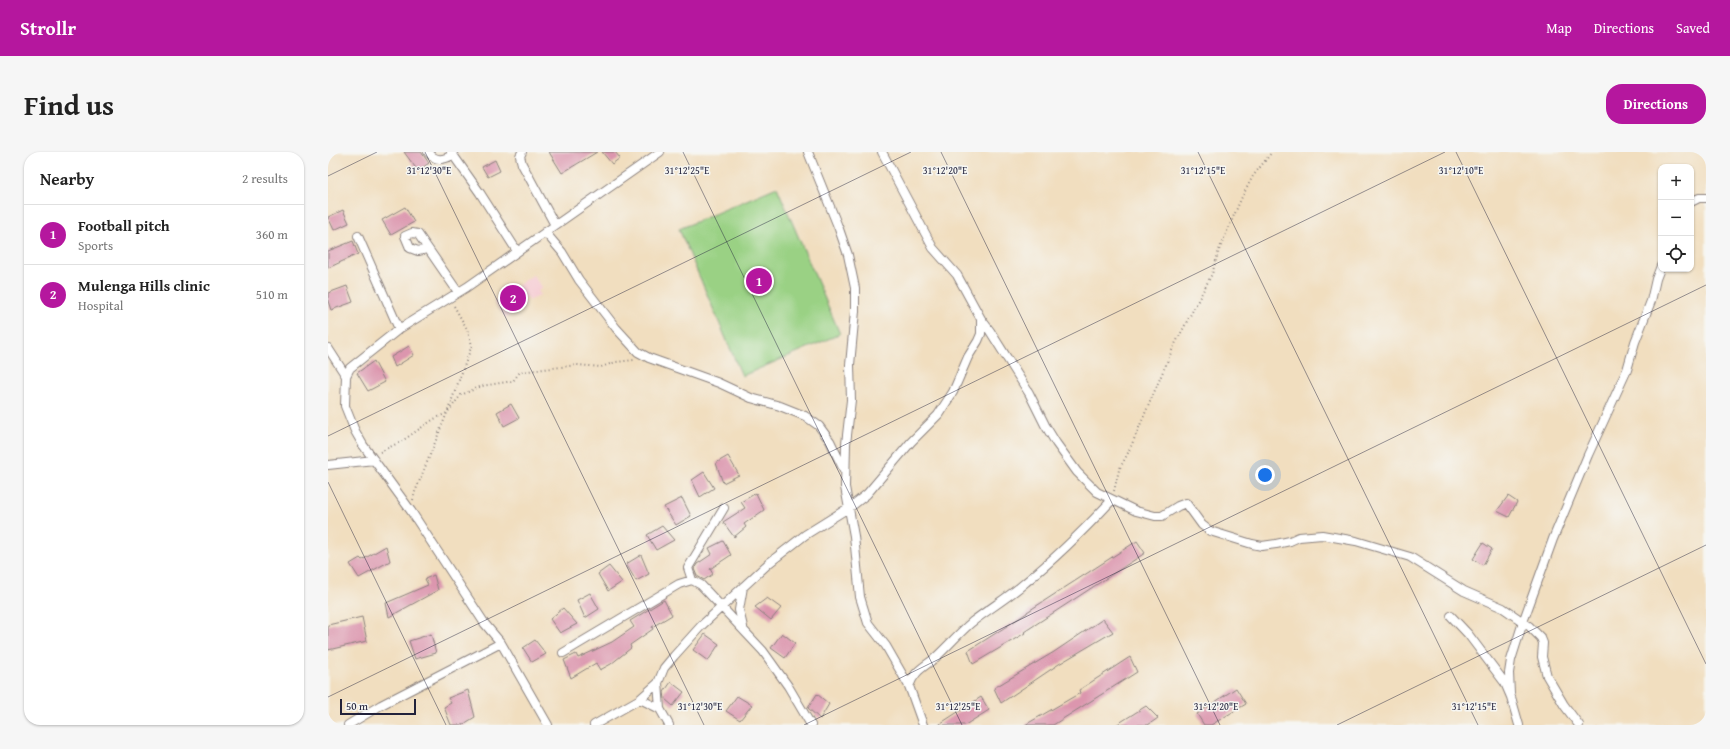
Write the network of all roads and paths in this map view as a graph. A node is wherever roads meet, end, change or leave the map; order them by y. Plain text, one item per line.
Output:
1 (428, 152) edge
2 (522, 152) edge
3 (660, 152) edge
4 (808, 152) edge
5 (882, 152) edge
6 (1272, 152) edge
7 (452, 153) edge
8 (1706, 198) edge
9 (1694, 200) edge
10 (555, 225) junction
11 (545, 232) junction
12 (358, 236) dead end
13 (427, 249) dead end
14 (517, 251) junction
15 (1659, 272) edge
16 (458, 292) junction
17 (449, 298) junction
18 (980, 319) junction
19 (399, 330) junction
20 (328, 348) edge
21 (649, 358) junction
22 (346, 376) junction
23 (447, 413) junction
24 (374, 460) junction
25 (328, 465) edge
26 (845, 471) junction
27 (1112, 500) junction
28 (849, 507) junction
29 (724, 508) dead end
30 (411, 511) junction
31 (692, 580) junction
32 (743, 586) junction
33 (722, 606) junction
34 (1451, 616) dead end
35 (1523, 622) junction
36 (744, 628) junction
37 (501, 643) junction
38 (563, 654) dead end
39 (658, 683) junction
40 (909, 686) junction
41 (1510, 694) junction
42 (640, 699) junction
43 (660, 709) junction
44 (348, 725) edge
45 (548, 725) edge
46 (594, 725) edge
47 (669, 725) edge
48 (811, 725) edge
49 (923, 725) edge
50 (1519, 725) edge
51 (1578, 725) edge

1 - 7 street
2 - 10 street
3 - 10 street
4 - 26 street
5 - 18 street
6 - 27 path
7 - 14 street
8 - 9 street
10 - 11 street
11 - 14 street
11 - 21 street
12 - 19 street
13 - 16 street
14 - 16 street
15 - 35 street
16 - 17 street
17 - 19 street
17 - 23 path
18 - 27 street
18 - 28 street
19 - 22 street
20 - 22 street
21 - 23 path
21 - 26 street
22 - 24 street
23 - 24 path
23 - 30 path
24 - 25 street
24 - 30 street
26 - 28 street
27 - 35 street
27 - 40 street
28 - 32 street
28 - 40 street
29 - 31 street
30 - 37 street
31 - 33 street
31 - 38 street
32 - 33 street
32 - 36 street
33 - 36 street
33 - 39 street
34 - 41 street
35 - 41 street
35 - 51 street
36 - 48 street
37 - 44 street
37 - 45 street
39 - 42 street
39 - 43 street
40 - 49 street
41 - 50 street
42 - 43 street
42 - 46 street
43 - 47 street

